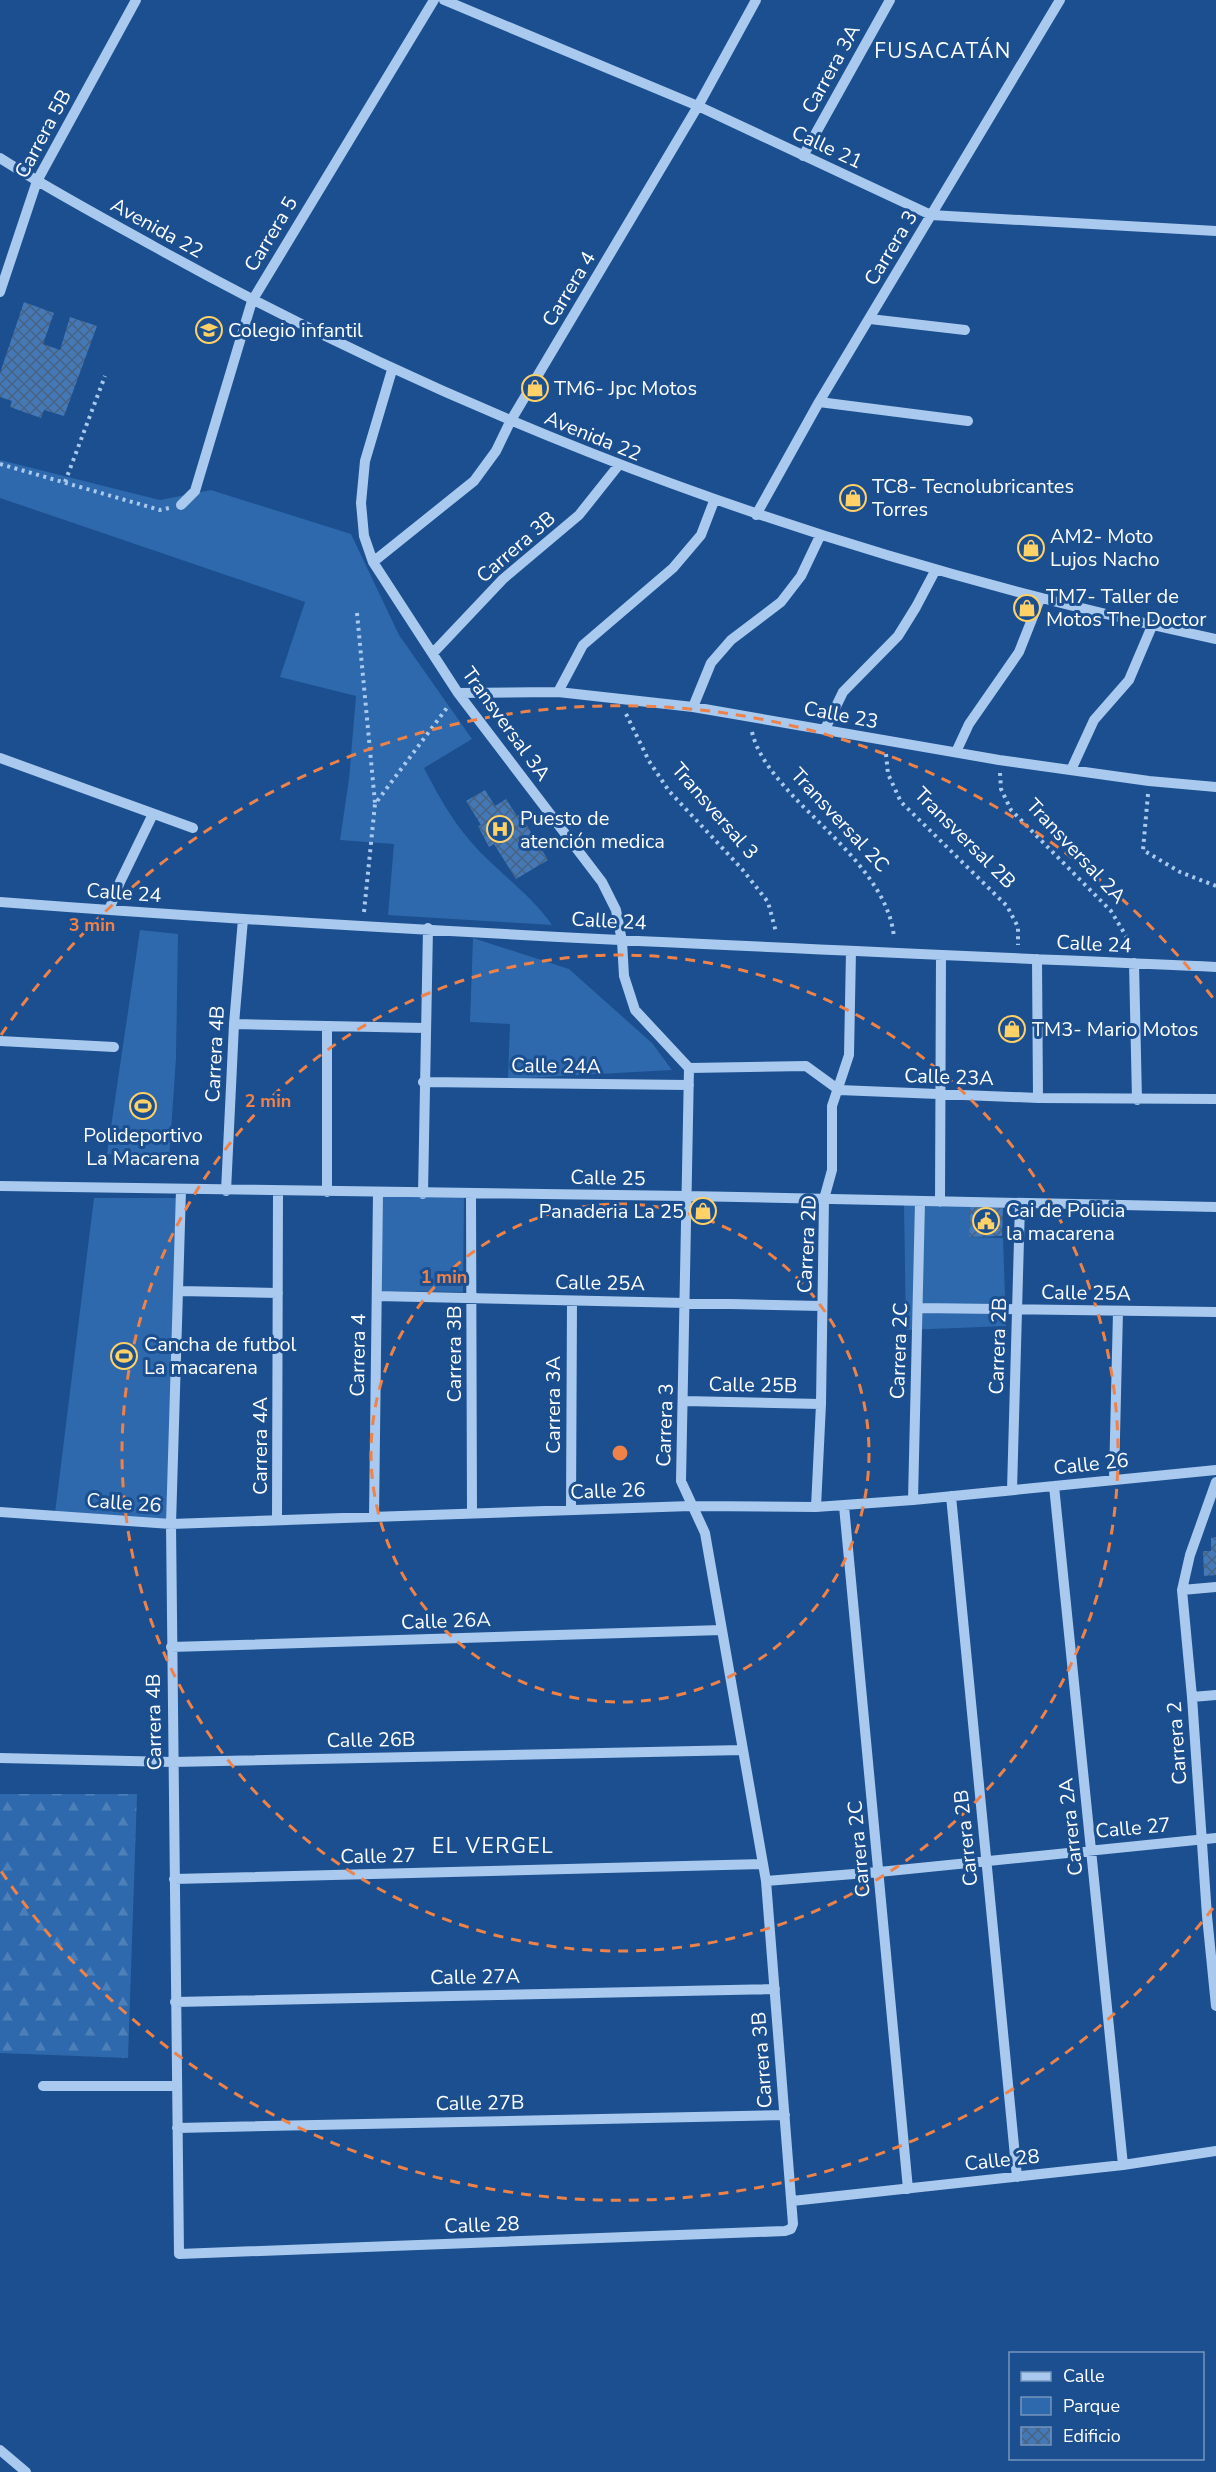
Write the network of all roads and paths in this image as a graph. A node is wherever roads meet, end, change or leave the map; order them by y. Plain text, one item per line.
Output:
1 (136, 0) edge
2 (434, 0) edge
3 (444, 0) edge
4 (756, 0) edge
5 (891, 0) edge
6 (1060, 0) edge
7 (698, 106) junction
8 (803, 156) junction
9 (0, 158) edge
10 (37, 181) junction
11 (931, 215) junction
12 (1216, 231) edge
13 (0, 292) edge
14 (252, 301) junction
15 (870, 320) junction
16 (965, 330) dead end
17 (392, 370) junction
18 (105, 376) dead end
19 (819, 402) junction
20 (968, 421) dead end
21 (510, 422) junction
22 (0, 464) edge
23 (618, 466) junction
24 (65, 482) junction
25 (714, 501) junction
26 (182, 505) joint
27 (756, 515) junction
28 (820, 536) junction
29 (372, 562) junction
30 (935, 571) junction
31 (1040, 599) junction
32 (357, 613) dead end
33 (1152, 626) junction
34 (1216, 639) edge
35 (433, 653) junction
36 (558, 692) junction
37 (458, 693) junction
38 (619, 699) junction
39 (693, 707) junction
40 (749, 716) junction
41 (825, 729) junction
42 (885, 741) junction
43 (956, 752) junction
44 (0, 758) edge
45 (999, 760) junction
46 (1071, 770) junction
47 (1149, 781) junction
48 (1216, 787) edge
49 (375, 804) junction
50 (153, 814) junction
51 (193, 828) dead end
52 (1216, 886) edge
53 (0, 902) edge
54 (109, 910) junction
55 (243, 920) junction
56 (362, 925) junction
57 (428, 928) junction
58 (622, 940) junction
59 (780, 948) junction
60 (851, 951) junction
61 (895, 953) junction
62 (941, 955) junction
63 (1019, 958) junction
64 (1037, 959) junction
65 (1134, 963) junction
66 (1216, 967) edge
67 (234, 1024) junction
68 (327, 1026) junction
69 (425, 1028) junction
70 (0, 1041) edge
71 (114, 1047) dead end
72 (689, 1068) junction
73 (423, 1082) junction
74 (689, 1085) junction
75 (838, 1090) junction
76 (940, 1095) junction
77 (1038, 1098) junction
78 (1216, 1099) edge
79 (1137, 1100) junction
80 (0, 1186) edge
81 (181, 1190) junction
82 (226, 1191) junction
83 (278, 1191) junction
84 (327, 1192) junction
85 (378, 1193) junction
86 (423, 1194) junction
87 (471, 1194) junction
88 (687, 1196) junction
89 (824, 1199) junction
90 (920, 1202) junction
91 (940, 1202) junction
92 (1020, 1204) junction
93 (1216, 1208) edge
94 (179, 1292) junction
95 (278, 1293) junction
96 (377, 1296) junction
97 (472, 1298) junction
98 (572, 1301) junction
99 (685, 1304) junction
100 (822, 1306) junction
101 (919, 1308) junction
102 (1017, 1310) junction
103 (1118, 1311) junction
104 (1216, 1312) edge
105 (684, 1401) junction
106 (821, 1404) junction
107 (1216, 1470) edge
108 (1114, 1479) junction
109 (1216, 1482) edge
110 (1054, 1486) junction
111 (1012, 1490) junction
112 (951, 1496) junction
113 (913, 1500) junction
114 (691, 1506) junction
115 (844, 1506) junction
116 (816, 1507) junction
117 (571, 1510) junction
118 (0, 1512) edge
119 (472, 1514) junction
120 (374, 1517) junction
121 (277, 1520) junction
122 (171, 1524) junction
123 (1216, 1587) edge
124 (1182, 1590) junction
125 (722, 1630) junction
126 (171, 1647) junction
127 (1216, 1695) edge
128 (1192, 1697) junction
129 (743, 1750) junction
130 (0, 1758) edge
131 (172, 1762) junction
132 (1216, 1838) edge
133 (1202, 1840) junction
134 (1092, 1850) junction
135 (986, 1862) junction
136 (763, 1864) junction
137 (879, 1872) junction
138 (174, 1879) junction
139 (766, 1881) junction
140 (1211, 1916) edge
141 (775, 1989) junction
142 (175, 2002) junction
143 (1216, 2006) edge
144 (43, 2086) dead end
145 (176, 2086) junction
146 (785, 2115) junction
147 (177, 2128) junction
148 (1216, 2151) edge
149 (1123, 2165) junction
150 (1017, 2176) junction
151 (908, 2189) junction
152 (792, 2200) junction
153 (785, 2231) joint
154 (179, 2254) joint
155 (0, 2450) edge
156 (26, 2472) edge

1 - 10 street, Carrera 5B
2 - 14 street, Carrera 5
3 - 7 street, Calle 21
4 - 7 street, Carrera 4
5 - 8 street, Carrera 3A
6 - 11 street, Carrera 3
7 - 8 street, Calle 21
7 - 21 street, Carrera 4
8 - 11 street, Calle 21
9 - 10 street, Avenida 22
10 - 13 street, Carrera 5B
10 - 14 street, Avenida 22
11 - 12 street, Calle 21
11 - 15 street, Carrera 3
14 - 17 street, Avenida 22
14 - 26 street, Carrera 5
15 - 16 street
15 - 19 street, Carrera 3
17 - 21 street, Avenida 22
17 - 29 street, Transversal 3A
18 - 24 path
19 - 20 street
19 - 27 street, Carrera 3
21 - 23 street, Avenida 22
21 - 29 street, Carrera 4
22 - 24 path
23 - 25 street, Avenida 22
23 - 35 street, Carrera 3B
24 - 26 path
25 - 27 street, Avenida 22
25 - 36 street
27 - 28 street, Avenida 22
28 - 30 street, Avenida 22
28 - 39 street
29 - 35 street, Transversal 3A
30 - 31 street, Avenida 22
30 - 41 street
31 - 33 street, Avenida 22
31 - 43 street
32 - 49 path
33 - 34 street, Avenida 22
33 - 46 street
35 - 37 street, Transversal 3A
36 - 37 street, Calle 23
36 - 38 street, Calle 23
37 - 49 path
37 - 58 street, Transversal 3A
38 - 39 street, Calle 23
38 - 59 path, Transversal 3
39 - 40 street, Calle 23
40 - 41 street, Calle 23
40 - 61 path, Transversal 2C
41 - 42 street, Calle 23
42 - 43 street, Calle 23
42 - 63 path, Transversal 2B
43 - 45 street, Calle 23
44 - 50 street
45 - 46 street, Calle 23
45 - 65 path, Transversal 2A
46 - 47 street, Calle 23
47 - 48 street, Calle 23
47 - 52 path
49 - 56 path
50 - 51 street
50 - 54 street
53 - 54 street, Calle 24
54 - 55 street, Calle 24
55 - 56 street, Calle 24
55 - 67 street, Carrera 4B
56 - 57 street, Calle 24
57 - 58 street, Calle 24
57 - 69 street
58 - 59 street, Calle 24
58 - 72 street
59 - 60 street, Calle 24
60 - 61 street, Calle 24
60 - 75 street, Carrera 2D
61 - 62 street, Calle 24
62 - 63 street, Calle 24
62 - 76 street
63 - 64 street, Calle 24
64 - 65 street, Calle 24
64 - 77 street
65 - 66 street, Calle 24
65 - 79 street
67 - 68 street
67 - 82 street, Carrera 4B
68 - 69 street
68 - 84 street
69 - 73 street
70 - 71 street
72 - 74 street, Carrera 3
72 - 75 street
73 - 74 street, Calle 24A
73 - 86 street
74 - 88 street, Carrera 3
75 - 76 street, Calle 23A
75 - 89 street, Carrera 2D
76 - 77 street, Calle 23A
76 - 91 street
77 - 79 street, Calle 23A
78 - 79 street, Calle 23A
80 - 81 street, Calle 25
81 - 82 street, Calle 25
81 - 94 street, Carrera 4B
82 - 83 street, Calle 25
83 - 84 street, Calle 25
83 - 95 street, Carrera 4A
84 - 85 street, Calle 25
85 - 86 street, Calle 25
85 - 96 street, Carrera 4
86 - 87 street, Calle 25
87 - 88 street, Calle 25
87 - 97 street, Carrera 3B
88 - 89 street, Calle 25
88 - 99 street, Carrera 3
89 - 90 street, Calle 25
89 - 100 street, Carrera 2D
90 - 91 street, Calle 25
90 - 101 street, Carrera 2C
91 - 92 street, Calle 25
92 - 93 street, Calle 25
92 - 102 street, Carrera 2B
94 - 95 street
94 - 122 street, Carrera 4B
95 - 121 street, Carrera 4A
96 - 97 street, Calle 25A
96 - 120 street, Carrera 4
97 - 98 street, Calle 25A
97 - 119 street, Carrera 3B
98 - 99 street, Calle 25A
98 - 117 street, Carrera 3A
99 - 100 street, Calle 25A
99 - 105 street, Carrera 3
100 - 106 street, Carrera 2D
101 - 102 street, Calle 25A
101 - 113 street, Carrera 2C
102 - 103 street, Calle 25A
102 - 111 street, Carrera 2B
103 - 104 street, Calle 25A
103 - 108 street
105 - 106 street, Calle 25B
105 - 114 street, Carrera 3
106 - 116 street, Carrera 2D
107 - 108 street, Calle 26
108 - 110 street, Calle 26
109 - 124 street, Carrera 2
110 - 111 street, Calle 26
110 - 134 street, Carrera 2A
111 - 112 street, Calle 26
112 - 113 street, Calle 26
112 - 135 street, Carrera 2B
113 - 115 street, Calle 26
114 - 116 street, Calle 26
114 - 117 street, Calle 26
114 - 125 street, Carrera 3
115 - 116 street, Calle 26
115 - 137 street, Carrera 2C
117 - 119 street, Calle 26
118 - 122 street, Calle 26
119 - 120 street, Calle 26
120 - 121 street, Calle 26
121 - 122 street, Calle 26
122 - 126 street, Carrera 4B
123 - 124 street
124 - 128 street, Carrera 2
125 - 126 street, Calle 26A
125 - 129 street, Carrera 3
126 - 131 street, Carrera 4B
127 - 128 street
128 - 133 street, Carrera 2
129 - 131 street, Calle 26B
129 - 136 street, Carrera 3
130 - 131 street, Calle 26B
131 - 138 street, Carrera 4B
132 - 133 street, Calle 27
133 - 134 street, Calle 27
133 - 140 street, Carrera 2
134 - 135 street, Calle 27
134 - 149 street, Carrera 2A
135 - 137 street, Calle 27
135 - 150 street, Carrera 2B
136 - 138 street, Calle 27
136 - 139 street, Carrera 3
137 - 139 street, Calle 27
137 - 151 street, Carrera 2C
138 - 142 street, Carrera 4B
139 - 141 street, Carrera 3B
140 - 143 street, Carrera 2
141 - 142 street, Calle 27A
141 - 146 street, Carrera 3B
142 - 145 street, Carrera 4B
144 - 145 street
145 - 147 street, Carrera 4B
146 - 147 street, Calle 27B
146 - 152 street, Carrera 3B
147 - 154 street, Carrera 4B
148 - 149 street, Calle 28
149 - 150 street, Calle 28
150 - 151 street, Calle 28
151 - 152 street, Calle 28
152 - 153 street, Carrera 3B
153 - 154 street, Calle 28
155 - 156 street

